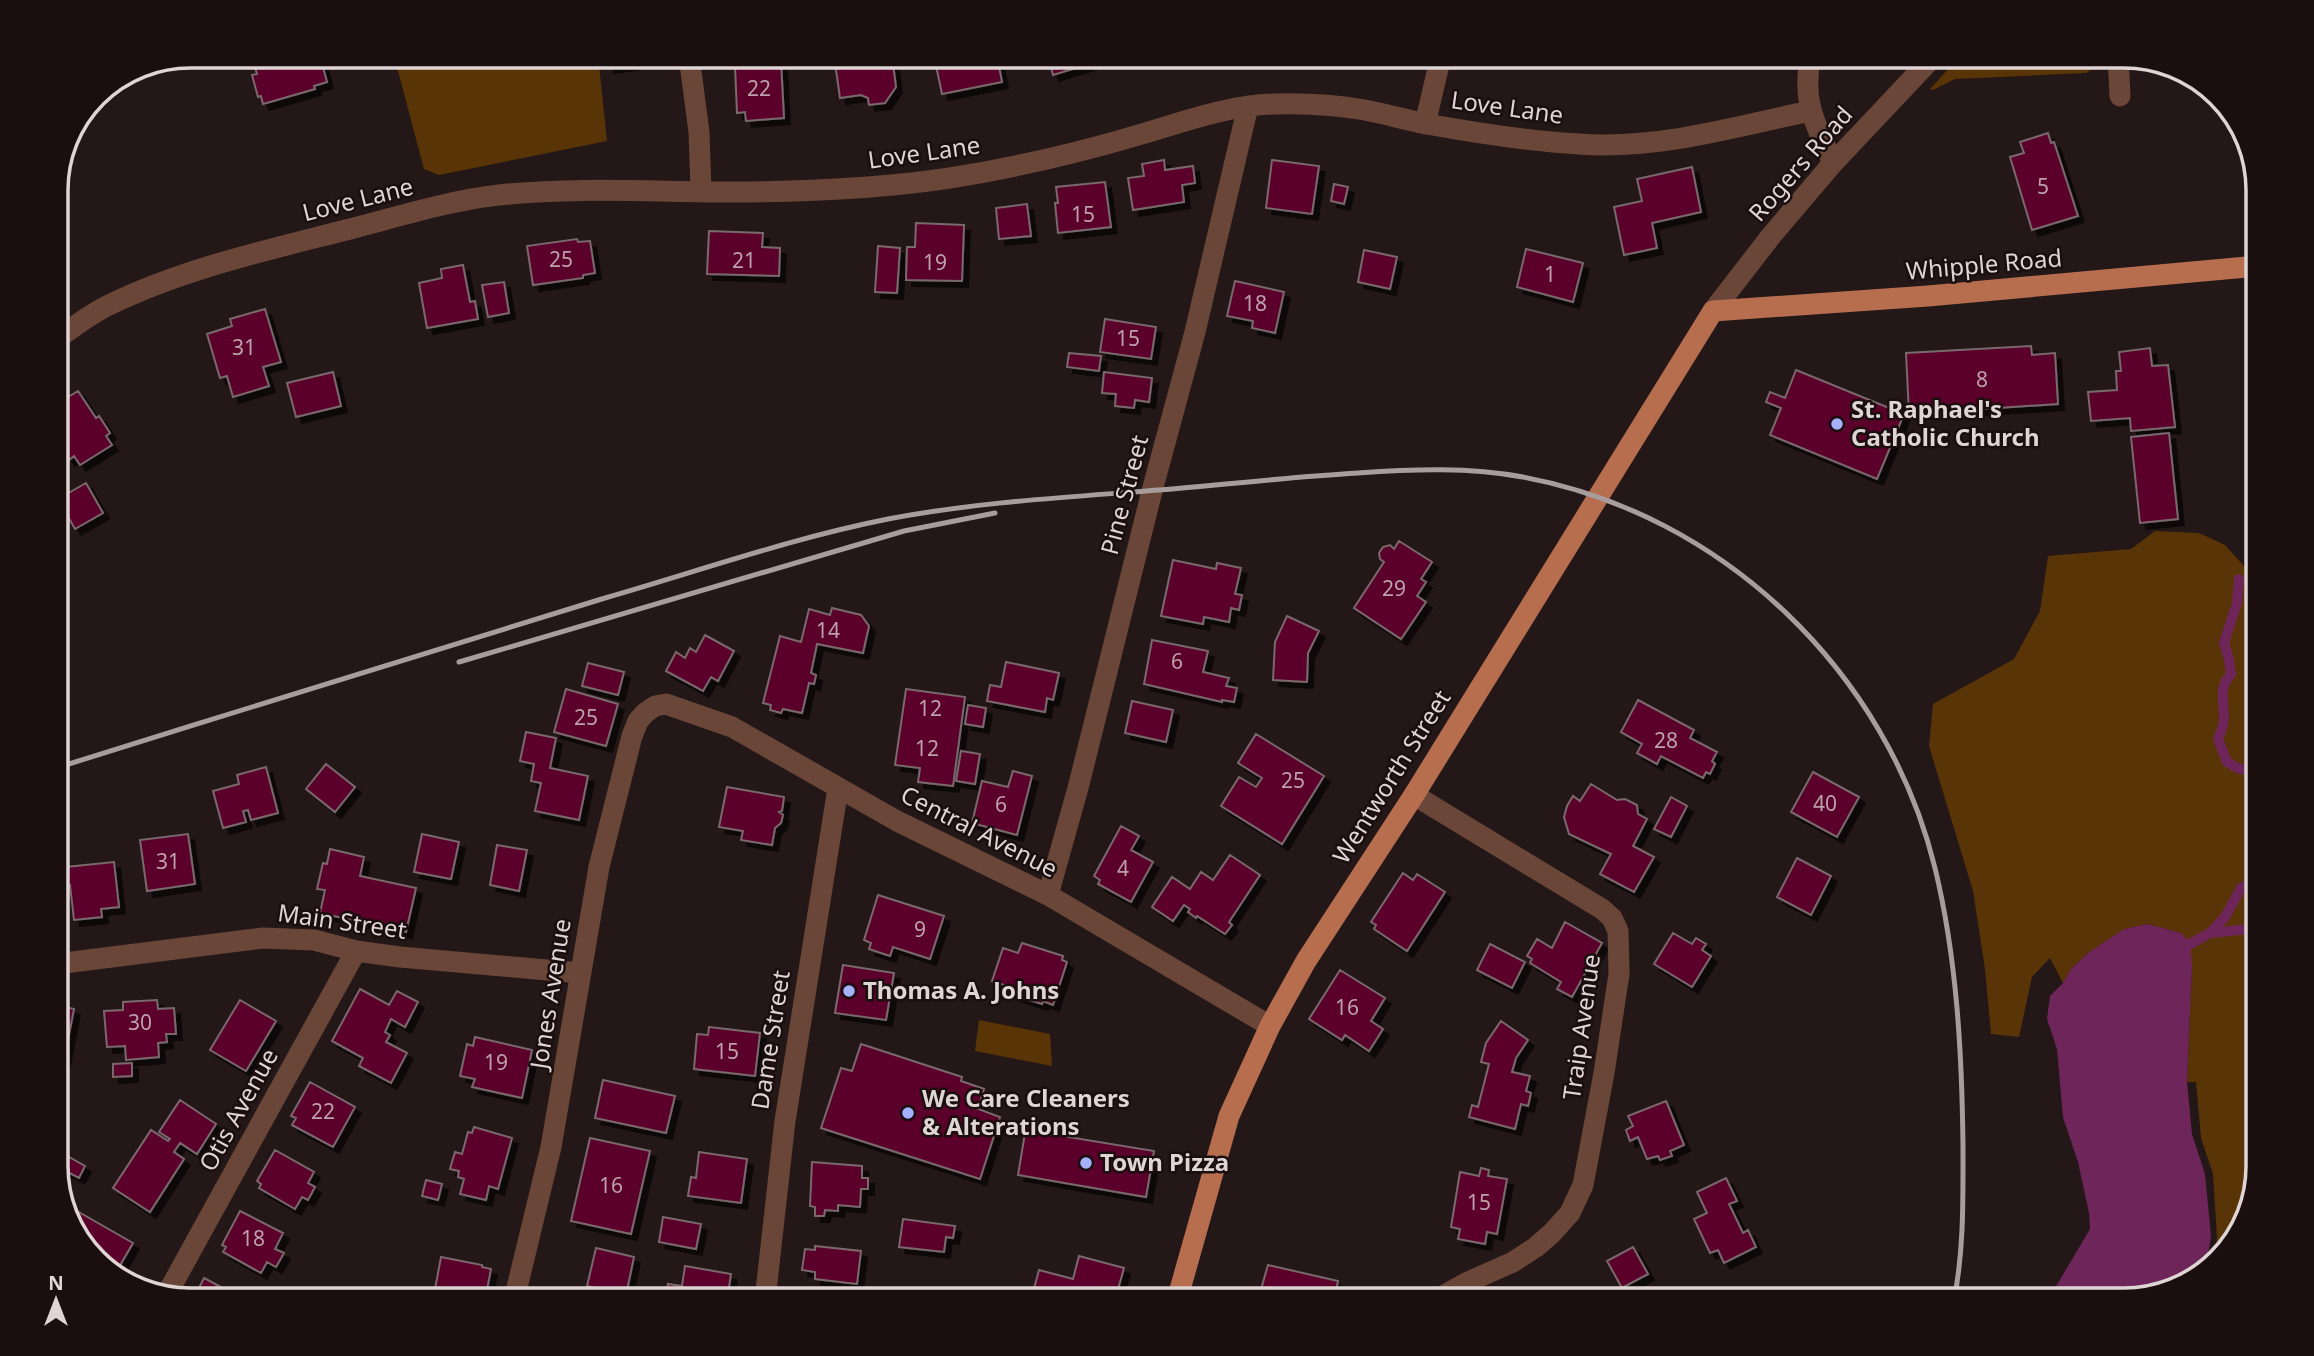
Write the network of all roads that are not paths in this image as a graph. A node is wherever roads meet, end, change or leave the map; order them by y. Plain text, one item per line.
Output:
1 (691, 68) edge
2 (1438, 68) edge
3 (1810, 68) edge
4 (1923, 68) edge
5 (2119, 68) edge
6 (2120, 96) dead end
7 (1248, 106) junction
8 (1810, 111) junction
9 (1425, 124) junction
10 (1833, 163) junction
11 (701, 191) junction
12 (2245, 266) edge
13 (1713, 311) junction
14 (69, 330) edge
15 (655, 706) joint
16 (838, 789) junction
17 (1414, 795) junction
18 (1048, 895) junction
19 (356, 951) junction
20 (69, 962) edge
21 (581, 973) junction
22 (1270, 1026) junction
23 (171, 1286) edge
24 (517, 1288) edge
25 (766, 1288) edge
26 (1180, 1288) edge
27 (1457, 1288) edge

1 - 11 street
2 - 9 street
3 - 8 street
4 - 10 street, Rogers Road
5 - 6 street
7 - 9 street, Love Lane
7 - 11 street, Love Lane
7 - 18 street, Pine Street
8 - 9 street, Love Lane
8 - 10 street
10 - 13 street, Rogers Road
11 - 14 street, Love Lane
12 - 13 main road, Whipple Road
13 - 17 main road, Wentworth Street
15 - 16 street, Central Avenue
15 - 21 street, Jones Avenue
16 - 18 street, Central Avenue
16 - 25 street, Dame Street
17 - 22 main road, Wentworth Street
17 - 27 street, Traip Avenue
18 - 22 street, Central Avenue
19 - 20 street, Main Street
19 - 21 street, Main Street
19 - 23 street, Otis Avenue
21 - 24 street, Jones Avenue
22 - 26 main road, Wentworth Street

